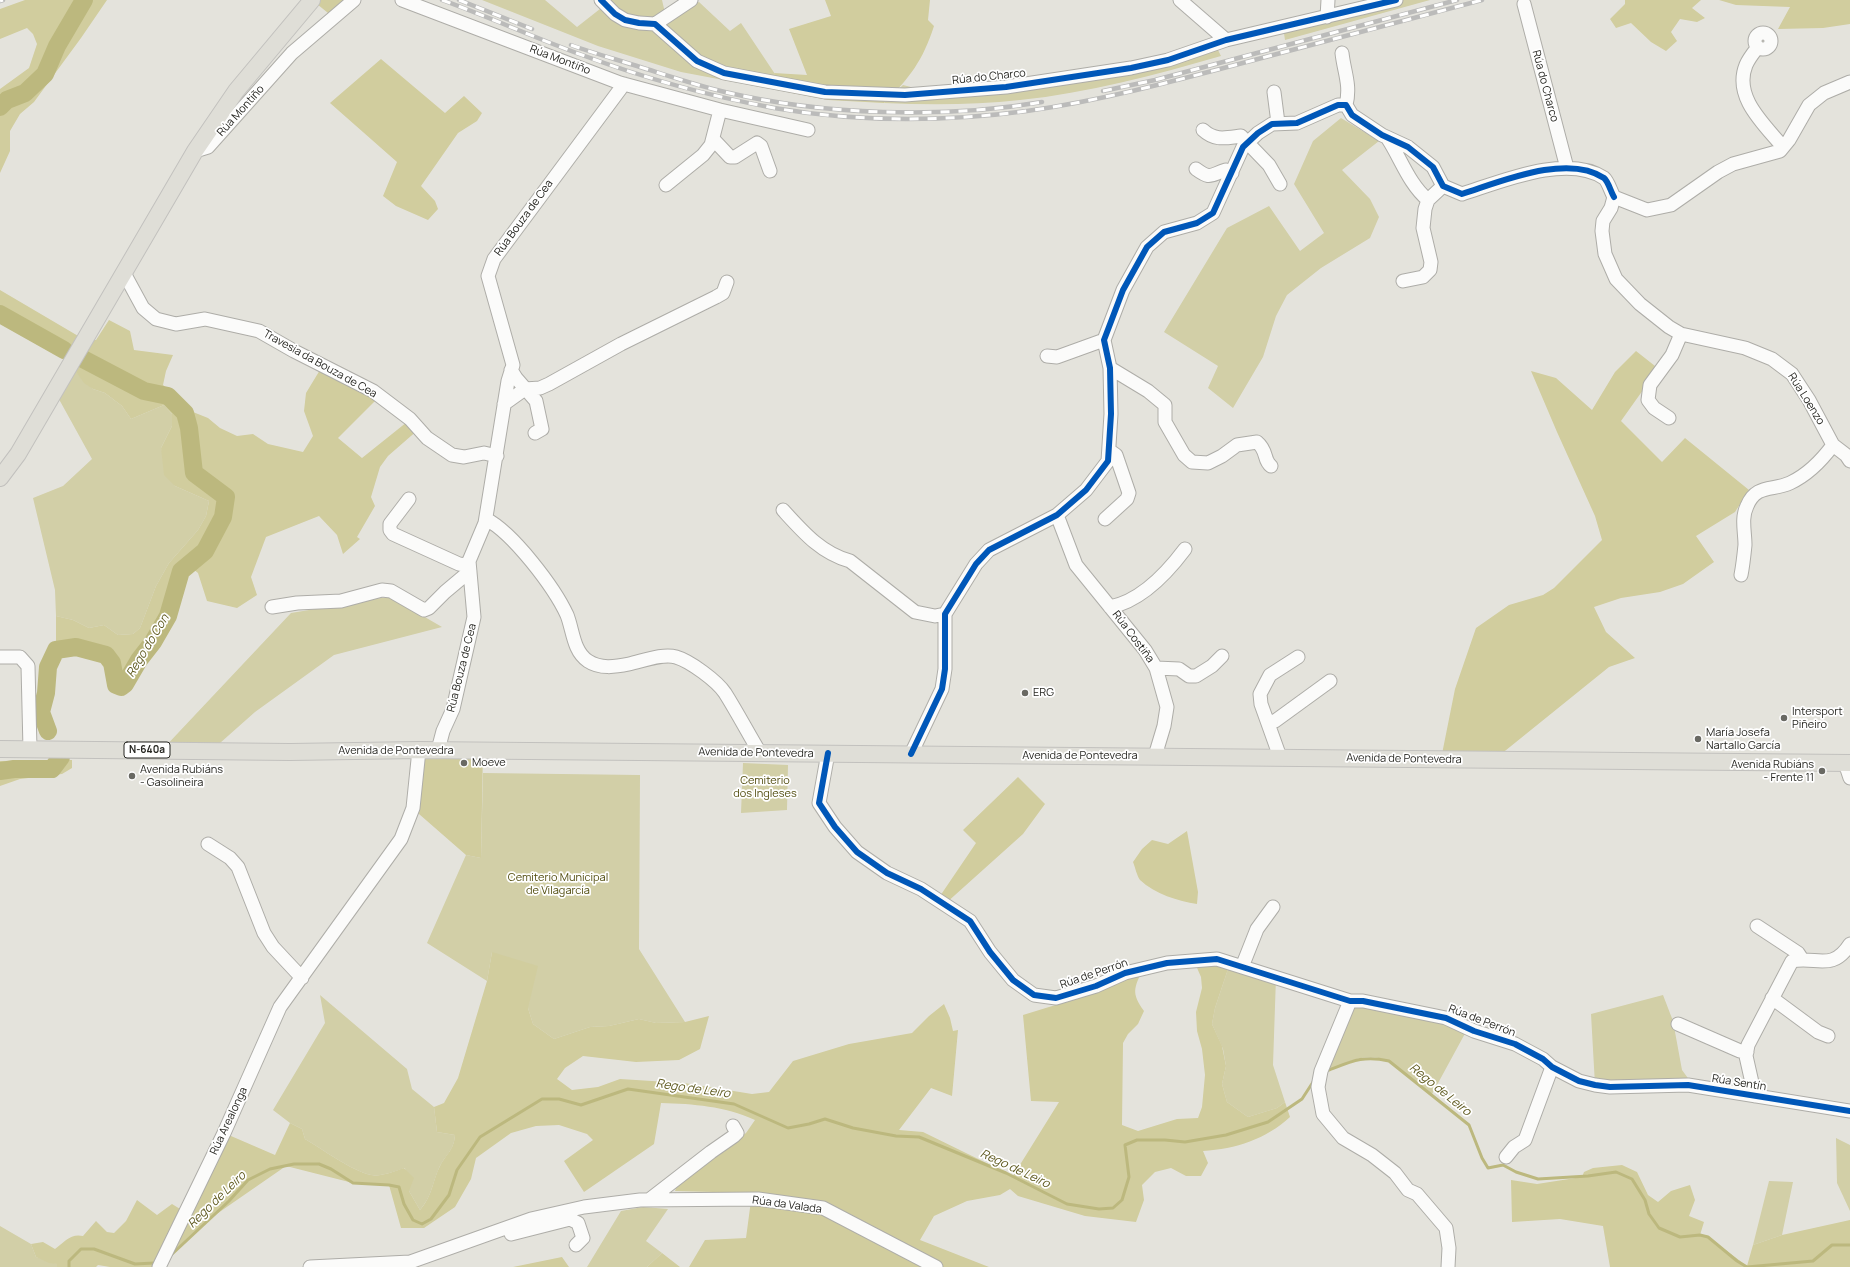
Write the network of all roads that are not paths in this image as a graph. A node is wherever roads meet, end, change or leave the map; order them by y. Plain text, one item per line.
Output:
1 (312, 0) edge
2 (354, 0) edge
3 (402, 0) edge
4 (601, 0) edge
5 (691, 0) edge
6 (1180, 0) edge
7 (1328, 0) edge
8 (1396, 0) edge
9 (1524, 4) dead end
10 (1327, 17) junction
11 (655, 24) junction
12 (1226, 40) junction
13 (1758, 47) dead end
14 (1342, 53) dead end
15 (1850, 82) edge
16 (624, 84) junction
17 (1274, 92) dead end
18 (1346, 105) junction
19 (720, 110) junction
20 (1278, 123) junction
21 (808, 130) dead end
22 (1203, 130) dead end
23 (713, 139) junction
24 (1388, 139) junction
25 (1248, 143) junction
26 (1783, 147) junction
27 (195, 152) junction
28 (1567, 168) junction
29 (1196, 169) dead end
30 (770, 171) dead end
31 (1232, 173) junction
32 (1280, 184) dead end
33 (666, 186) dead end
34 (1443, 186) junction
35 (1614, 197) junction
36 (1428, 200) junction
37 (124, 273) junction
38 (726, 282) dead end
39 (1404, 282) dead end
40 (1681, 334) junction
41 (1104, 340) junction
42 (1047, 356) dead end
43 (1110, 368) junction
44 (511, 370) junction
45 (524, 389) junction
46 (504, 404) junction
47 (1669, 418) dead end
48 (534, 433) dead end
49 (1833, 445) junction
50 (1109, 450) junction
51 (497, 456) junction
52 (1850, 461) edge
53 (1272, 466) dead end
54 (0, 478) edge
55 (409, 499) dead end
56 (783, 510) dead end
57 (1057, 515) junction
58 (1104, 519) dead end
59 (486, 520) junction
60 (1185, 549) dead end
61 (470, 566) junction
62 (1741, 575) dead end
63 (1110, 606) junction
64 (272, 607) dead end
65 (945, 614) junction
66 (1222, 656) dead end
67 (0, 657) edge
68 (1298, 657) dead end
69 (1156, 668) junction
70 (1330, 681) dead end
71 (1268, 722) junction
72 (0, 749) edge
73 (30, 749) junction
74 (419, 750) junction
75 (438, 750) junction
76 (760, 753) junction
77 (828, 754) junction
78 (911, 754) junction
79 (1155, 756) junction
80 (1280, 758) junction
81 (1847, 763) edge
82 (1850, 778) edge
83 (208, 844) dead end
84 (1273, 907) dead end
85 (1757, 926) dead end
86 (1850, 944) edge
87 (1802, 959) junction
88 (1242, 967) junction
89 (302, 978) junction
90 (1772, 998) junction
91 (1350, 1000) junction
92 (1678, 1024) dead end
93 (1828, 1036) dead end
94 (1747, 1052) junction
95 (1552, 1067) junction
96 (1624, 1087) joint
97 (1755, 1096) junction
98 (1850, 1111) edge
99 (733, 1126) dead end
100 (1506, 1157) dead end
101 (649, 1200) junction
102 (477, 1238) junction
103 (576, 1245) dead end
104 (159, 1267) edge
105 (310, 1267) edge
106 (936, 1267) edge
107 (1448, 1267) edge

1 - 27 main road
2 - 27 street, Rúa Montiño
3 - 16 street, Rúa Montiño
4 - 11 street
5 - 11 street
6 - 12 street
7 - 10 street
8 - 10 street, Rúa do Charco
9 - 28 street, Rúa do Charco
10 - 12 street, Rúa do Charco
11 - 12 street, Rúa do Charco
13 - 26 street
14 - 18 street
15 - 26 street
16 - 19 street, Rúa Montiño
16 - 44 street, Rúa Bouza de Cea
17 - 20 street
18 - 20 street
18 - 24 street
19 - 21 street, Rúa Montiño
19 - 23 street
20 - 25 street
22 - 25 street
23 - 30 street
23 - 33 street
24 - 34 street
24 - 36 street
25 - 31 street
25 - 32 street
26 - 35 street
27 - 37 main road
28 - 34 street
28 - 35 street
29 - 31 street
31 - 41 street
34 - 36 street
35 - 40 street, Rúa Loenzo
36 - 39 street
37 - 51 street, Travesia da Bouza de Cea
37 - 54 main road
38 - 45 street
40 - 47 street
40 - 49 street, Rúa Loenzo
41 - 42 street
41 - 43 street
43 - 50 street
43 - 53 street
44 - 45 street
44 - 46 street, Rúa Bouza de Cea
45 - 46 street
45 - 48 street
46 - 51 street, Rúa Bouza de Cea
49 - 52 street, Rúa Loenzo
49 - 62 street
50 - 57 street
50 - 58 street
51 - 59 street, Rúa Bouza de Cea
55 - 61 street
56 - 65 street
57 - 63 street, Rúa Costiña
57 - 65 street
59 - 61 street, Rúa Bouza de Cea
59 - 76 street
60 - 63 street, Rúa Costiña
61 - 64 street
61 - 75 street, Rúa Bouza de Cea
63 - 69 street, Rúa Costiña
65 - 78 street
66 - 69 street, Rúa Costiña
67 - 73 street
68 - 71 street
69 - 79 street, Rúa Costiña
70 - 71 street
71 - 80 street
72 - 73 main road, Avenida de Pontevedra / N-640a
73 - 74 main road, Avenida de Pontevedra / N-640a
74 - 75 main road, Avenida de Pontevedra / N-640a
74 - 89 street, Rúa Arealonga
75 - 76 main road, Avenida de Pontevedra / N-640a
76 - 77 main road, Avenida de Pontevedra / N-640a
77 - 78 main road, Avenida de Pontevedra / N-640a
77 - 88 street, Rúa de Perrón
78 - 79 main road, Avenida de Pontevedra / N-640a
79 - 80 main road, Avenida de Pontevedra / N-640a
80 - 81 main road, Avenida de Pontevedra / N-640a
81 - 82 street
83 - 89 street
84 - 88 street
85 - 87 street
86 - 87 street
87 - 90 street, Rúa Sentín
88 - 91 street, Rúa de Perrón
89 - 104 street, Rúa Arealonga
90 - 93 street
90 - 94 street, Rúa Sentín
91 - 95 street, Rúa de Perrón
91 - 107 street
92 - 94 street
94 - 97 street, Rúa Sentín
95 - 96 street, Rúa de Perrón
95 - 100 street
96 - 97 street, Rúa Sentín
97 - 98 street, Rúa Sentín
99 - 101 street
101 - 102 street, Rúa da Valada
101 - 106 street, Rúa da Valada
102 - 103 street, Rúa da Valada
102 - 105 street, Rúa da Valada

